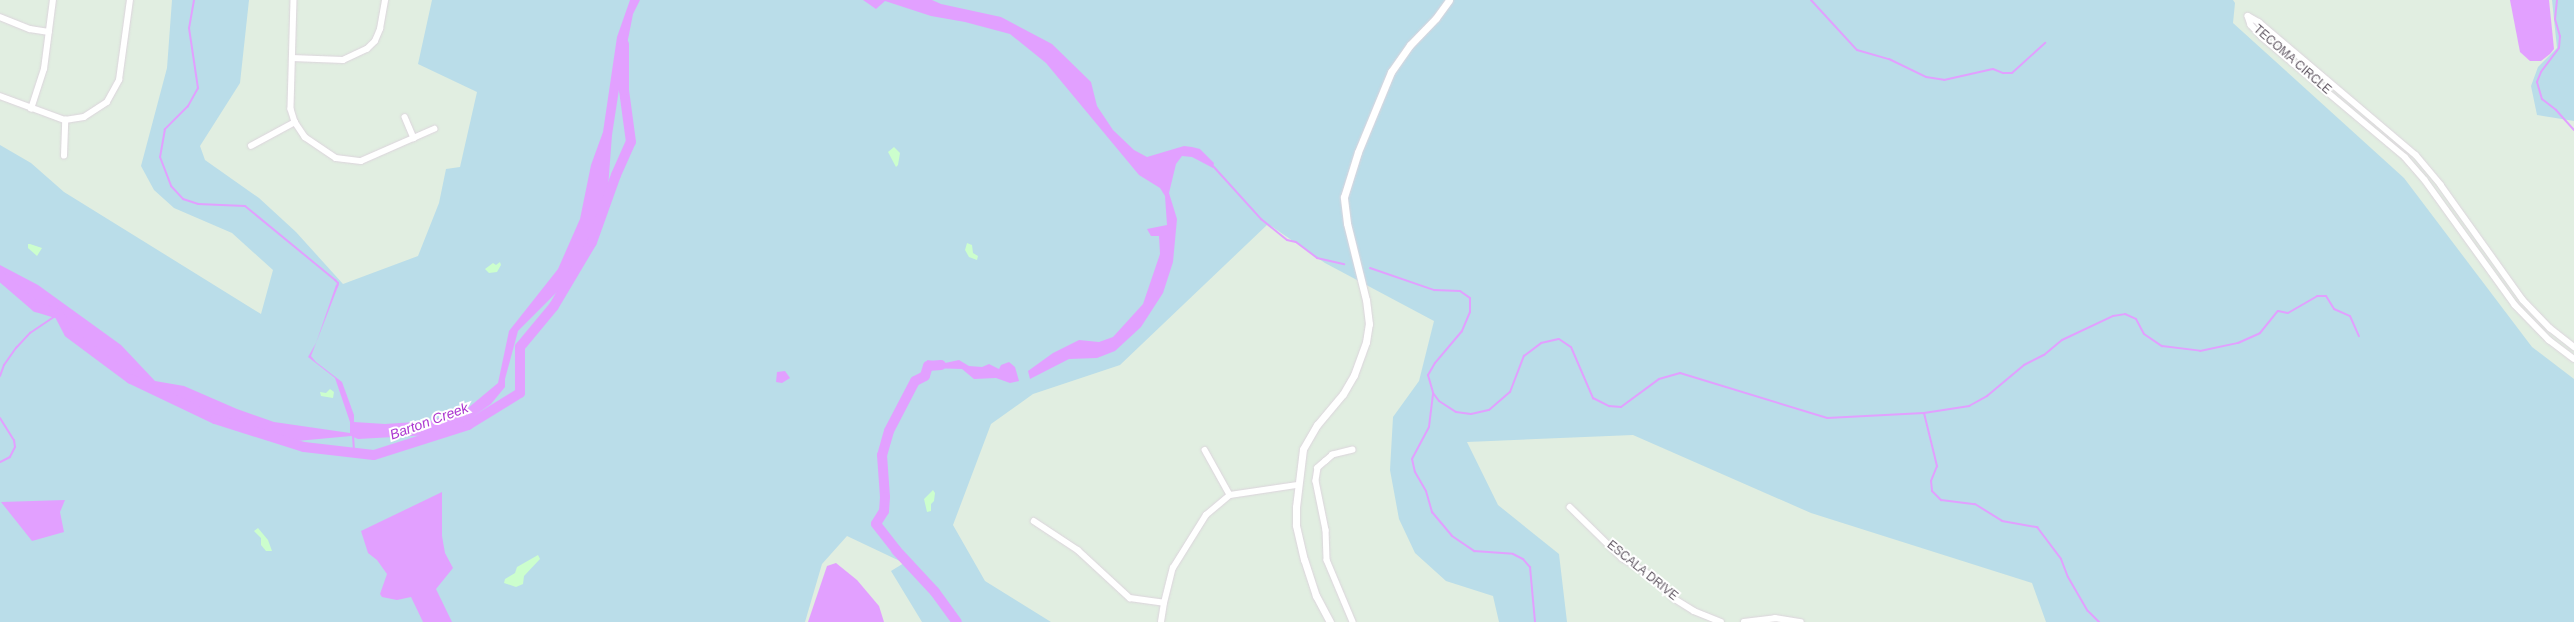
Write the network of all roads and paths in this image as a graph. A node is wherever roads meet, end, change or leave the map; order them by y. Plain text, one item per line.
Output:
1 (53, 0) edge
2 (130, 0) edge
3 (294, 0) edge
4 (384, 0) edge
5 (1449, 0) edge
6 (0, 16) edge
7 (49, 32) junction
8 (292, 58) junction
9 (0, 96) edge
10 (31, 108) junction
11 (405, 117) dead end
12 (65, 120) junction
13 (295, 122) junction
14 (434, 130) dead end
15 (2392, 132) junction
16 (414, 138) junction
17 (2399, 138) junction
18 (2386, 140) junction
19 (251, 146) dead end
20 (2392, 146) junction
21 (64, 156) dead end
22 (2481, 242) junction
23 (2473, 247) junction
24 (2486, 250) junction
25 (2479, 255) junction
26 (2574, 347) edge
27 (2573, 357) edge
28 (1205, 450) dead end
29 (1353, 450) dead end
30 (1297, 485) junction
31 (1230, 495) junction
32 (1570, 507) dead end
33 (1034, 521) dead end
34 (1164, 603) junction
35 (1161, 622) edge
36 (1330, 622) edge
37 (1354, 622) edge
38 (1721, 622) edge
39 (1744, 622) edge
40 (1801, 622) edge

1 - 7 street
2 - 12 street
3 - 8 street
4 - 8 street
5 - 30 street
6 - 7 street
7 - 10 street
8 - 13 street
9 - 10 street
10 - 12 street
11 - 16 street
12 - 21 street
13 - 16 street
13 - 19 street
14 - 16 street
15 - 17 street, TECOMA CIRCLE
15 - 18 street
15 - 18 street, TECOMA CIRCLE
17 - 20 street
17 - 22 street, TECOMA CIRCLE
18 - 20 street, TECOMA CIRCLE
20 - 23 street, TECOMA CIRCLE
22 - 23 street
22 - 24 street, TECOMA CIRCLE
23 - 25 street, TECOMA CIRCLE
24 - 25 street
24 - 26 street, TECOMA CIRCLE
25 - 27 street, TECOMA CIRCLE
28 - 31 street
29 - 37 street
30 - 31 street
30 - 36 street
31 - 34 street
32 - 38 street, ESCALA DRIVE
33 - 34 street
34 - 35 street
39 - 40 street

